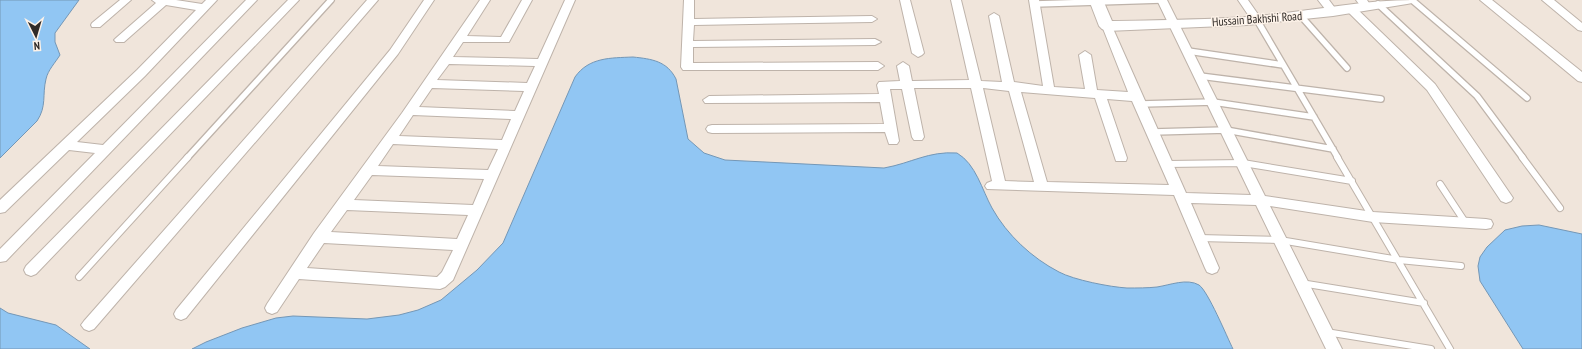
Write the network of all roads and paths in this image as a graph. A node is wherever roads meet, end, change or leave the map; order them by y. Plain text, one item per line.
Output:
1 (126, 0) edge
2 (162, 0) edge
3 (252, 0) edge
4 (294, 0) edge
5 (331, 0) edge
6 (373, 0) edge
7 (429, 0) edge
8 (484, 0) edge
9 (527, 0) edge
10 (570, 0) edge
11 (689, 0) edge
12 (905, 0) edge
13 (956, 0) edge
14 (1162, 0) edge
15 (1243, 0) edge
16 (1323, 0) edge
17 (1407, 0) edge
18 (1412, 0) edge
19 (1485, 0) edge
20 (1547, 0) edge
21 (1096, 1) edge
22 (1034, 2) edge
23 (208, 4) edge
24 (1364, 5) edge
25 (1333, 12) junction
26 (994, 16) dead end
27 (1302, 16) junction
28 (872, 19) dead end
29 (1257, 20) junction
30 (688, 22) junction
31 (1175, 23) junction
32 (96, 25) dead end
33 (1107, 26) junction
34 (1582, 28) edge
35 (460, 39) junction
36 (120, 40) dead end
37 (875, 42) dead end
38 (687, 44) junction
39 (1188, 51) junction
40 (918, 53) dead end
41 (1085, 55) dead end
42 (446, 60) junction
43 (542, 63) junction
44 (1283, 65) junction
45 (878, 66) dead end
46 (903, 66) dead end
47 (1347, 68) dead end
48 (1200, 76) junction
49 (1582, 78) edge
50 (428, 84) junction
51 (976, 84) junction
52 (907, 85) junction
53 (1012, 86) junction
54 (532, 87) junction
55 (1049, 89) junction
56 (1298, 90) junction
57 (1095, 93) junction
58 (886, 98) junction
59 (1527, 98) dead end
60 (1381, 99) dead end
61 (709, 100) dead end
62 (1138, 100) junction
63 (1213, 102) junction
64 (410, 111) junction
65 (520, 115) junction
66 (1314, 117) junction
67 (891, 128) junction
68 (712, 129) dead end
69 (1226, 130) junction
70 (1153, 132) junction
71 (918, 137) dead end
72 (389, 140) junction
73 (893, 141) dead end
74 (66, 145) junction
75 (507, 145) junction
76 (1333, 149) junction
77 (106, 150) junction
78 (1121, 158) dead end
79 (1243, 163) junction
80 (1167, 164) junction
81 (368, 170) junction
82 (494, 175) junction
83 (1352, 181) junction
84 (1440, 184) dead end
85 (1042, 187) junction
86 (1180, 194) junction
87 (1506, 198) dead end
88 (1261, 200) junction
89 (342, 205) junction
90 (0, 208) edge
91 (1560, 208) dead end
92 (478, 210) junction
93 (1373, 217) junction
94 (1465, 222) junction
95 (1486, 224) dead end
96 (319, 237) junction
97 (1199, 238) junction
98 (1280, 240) junction
99 (462, 245) junction
100 (1, 257) edge
101 (1399, 260) junction
102 (1461, 266) dead end
103 (1212, 268) dead end
104 (31, 270) dead end
105 (295, 273) junction
106 (79, 276) dead end
107 (1301, 283) junction
108 (1424, 303) junction
109 (272, 308) dead end
110 (181, 314) dead end
111 (89, 325) dead end
112 (1325, 331) junction
113 (1334, 349) edge
114 (1431, 349) edge
115 (1450, 349) edge

1 - 32 street
2 - 23 street
2 - 36 street
3 - 77 street
4 - 104 street
5 - 106 lane
6 - 111 street
7 - 110 street
8 - 35 street
9 - 35 street
10 - 43 street
11 - 30 street
12 - 40 street
13 - 51 street
14 - 21 lane
14 - 31 street
15 - 29 street
16 - 25 street
17 - 24 street, Hussain Bakhshi Road
18 - 59 lane
19 - 49 street
20 - 34 street
21 - 22 lane
21 - 33 street
22 - 55 street
23 - 74 street
24 - 25 street, Hussain Bakhshi Road
24 - 87 street
24 - 91 lane
25 - 27 street, Hussain Bakhshi Road
26 - 53 street
27 - 29 street, Hussain Bakhshi Road
27 - 47 lane
28 - 30 street
29 - 31 street, Hussain Bakhshi Road
29 - 44 lane
30 - 38 street
31 - 33 street, Hussain Bakhshi Road
31 - 39 street
33 - 62 street
35 - 42 street
37 - 38 street
38 - 45 street
39 - 44 lane
39 - 48 street
41 - 57 street
42 - 43 street
42 - 50 street
43 - 54 street
44 - 56 lane
46 - 52 street
48 - 56 lane
48 - 63 street
50 - 54 street
50 - 64 street
51 - 52 street
51 - 53 street
51 - 85 street
52 - 58 street
52 - 71 street
53 - 55 street
53 - 85 street
54 - 65 street
55 - 57 street
56 - 60 lane
56 - 66 lane
57 - 62 street
57 - 78 street
58 - 61 street
58 - 67 street
62 - 63 lane
62 - 70 street
63 - 66 lane
63 - 69 street
64 - 65 street
64 - 72 street
65 - 75 street
66 - 76 lane
67 - 68 street
67 - 73 street
69 - 70 lane
69 - 76 lane
69 - 79 street
70 - 80 street
72 - 75 street
72 - 81 street
74 - 77 street
74 - 90 street
75 - 82 street
76 - 83 lane
77 - 100 street
79 - 80 lane
79 - 83 lane
79 - 88 street
80 - 86 street
81 - 82 street
81 - 89 street
82 - 92 street
83 - 93 lane
84 - 94 lane
85 - 86 street
86 - 88 street
86 - 97 street
88 - 93 street
88 - 98 street
89 - 92 street
89 - 96 street
92 - 99 street
93 - 94 street
93 - 101 lane
94 - 95 street
96 - 99 street
96 - 105 street
97 - 98 lane
97 - 103 street
98 - 101 lane
98 - 107 street
99 - 105 street
101 - 102 lane
101 - 108 lane
105 - 109 street
107 - 108 lane
107 - 112 street
108 - 115 lane
112 - 113 street
112 - 114 lane

